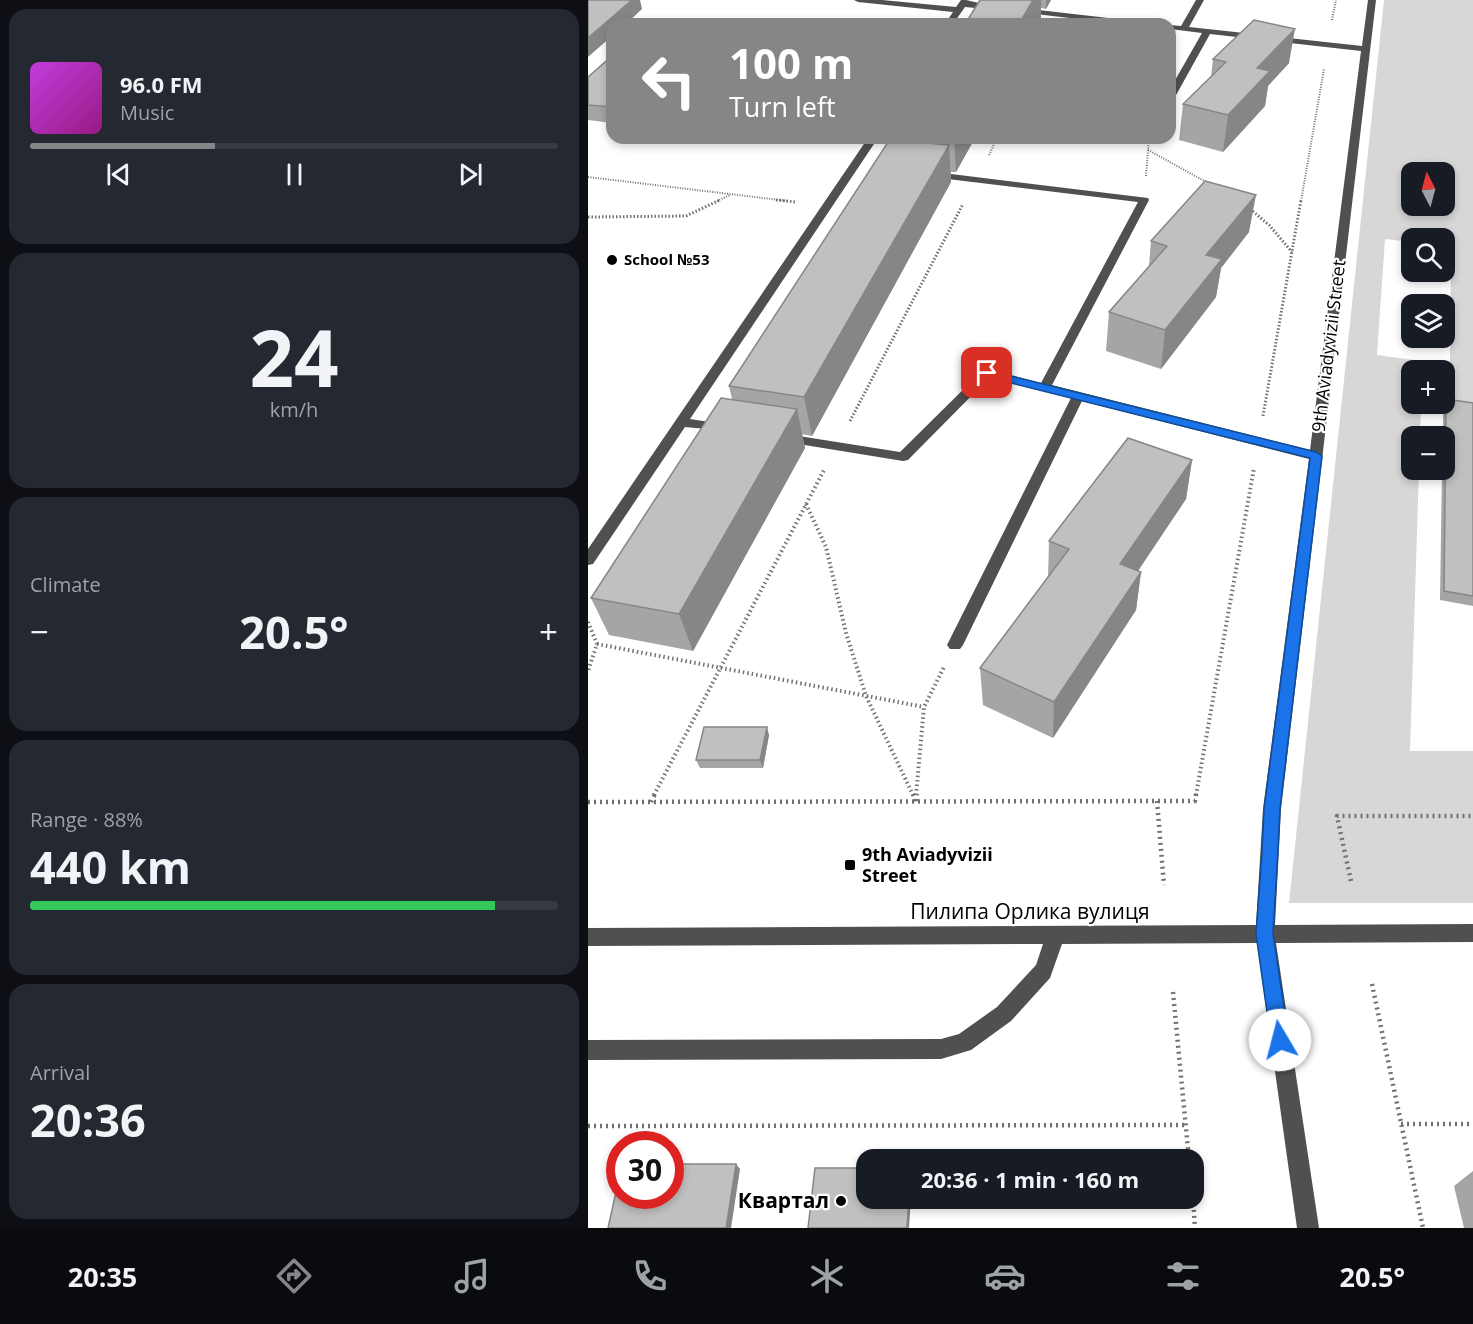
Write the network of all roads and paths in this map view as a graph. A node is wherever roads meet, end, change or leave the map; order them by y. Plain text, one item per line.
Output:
1 (858, 0) edge
2 (1200, 0) edge
3 (1336, 0) edge
4 (1372, 0) edge
5 (963, 4) edge
6 (954, 18) edge
7 (1089, 18) edge
8 (1176, 27) edge
9 (1183, 28) junction
10 (1208, 31) junction
11 (1328, 45) junction
12 (1366, 49) junction
13 (1176, 87) edge
14 (870, 144) edge
15 (1148, 144) edge
16 (1148, 150) junction
17 (935, 175) edge
18 (588, 177) edge
19 (1209, 184) edge
20 (732, 195) junction
21 (1144, 200) junction
22 (827, 206) junction
23 (1246, 207) edge
24 (588, 217) edge
25 (1292, 252) junction
26 (1044, 388) junction
27 (1078, 396) junction
28 (681, 422) junction
29 (737, 430) edge
30 (770, 436) edge
31 (1258, 441) junction
32 (1316, 456) junction
33 (806, 504) dead end
34 (588, 560) edge
35 (588, 621) edge
36 (597, 644) junction
37 (955, 645) joint
38 (588, 671) edge
39 (866, 696) junction
40 (924, 707) junction
41 (916, 801) junction
42 (1157, 801) junction
43 (588, 802) edge
44 (1473, 816) edge
45 (1351, 881) dead end
46 (1164, 885) dead end
47 (1473, 933) edge
48 (1265, 934) junction
49 (1056, 935) junction
50 (589, 941) edge
51 (1372, 984) dead end
52 (1173, 992) dead end
53 (588, 1050) edge
54 (1401, 1124) junction
55 (1473, 1124) edge
56 (1186, 1125) junction
57 (588, 1126) edge
58 (1188, 1149) edge
59 (1194, 1209) edge
60 (1195, 1228) edge
61 (1308, 1228) edge
62 (1423, 1228) edge

1 - 5 street
2 - 9 street
3 - 11 path
4 - 12 street, 9th Aviadyvizii Street
5 - 6 street
5 - 7 street
8 - 9 street
9 - 10 street
10 - 11 street
10 - 13 street
11 - 12 street
11 - 25 path
12 - 32 street, 9th Aviadyvizii Street
14 - 22 street
15 - 16 path
16 - 19 path
16 - 21 path
17 - 21 street
18 - 20 path
20 - 22 path
20 - 24 path
21 - 26 street
22 - 28 street
23 - 25 path
25 - 31 path
26 - 27 street
26 - 30 street
27 - 31 street
27 - 37 street
28 - 29 street
28 - 34 street
31 - 32 street
31 - 42 path
32 - 48 street, 9th Aviadyvizii Street
33 - 39 path
35 - 36 path
36 - 38 path
36 - 39 path
37 - 40 path
39 - 40 path
39 - 41 path
40 - 41 path
41 - 42 path
41 - 43 path
42 - 46 path
44 - 45 path
47 - 48 street, Пилипа Орлика вулиця
48 - 49 street, Пилипа Орлика вулиця
48 - 61 street, 9th Aviadyvizii Street
49 - 50 street, Пилипа Орлика вулиця
49 - 53 street
51 - 54 path
52 - 56 path
54 - 55 path
54 - 62 path
56 - 57 path
56 - 58 path
59 - 60 path

